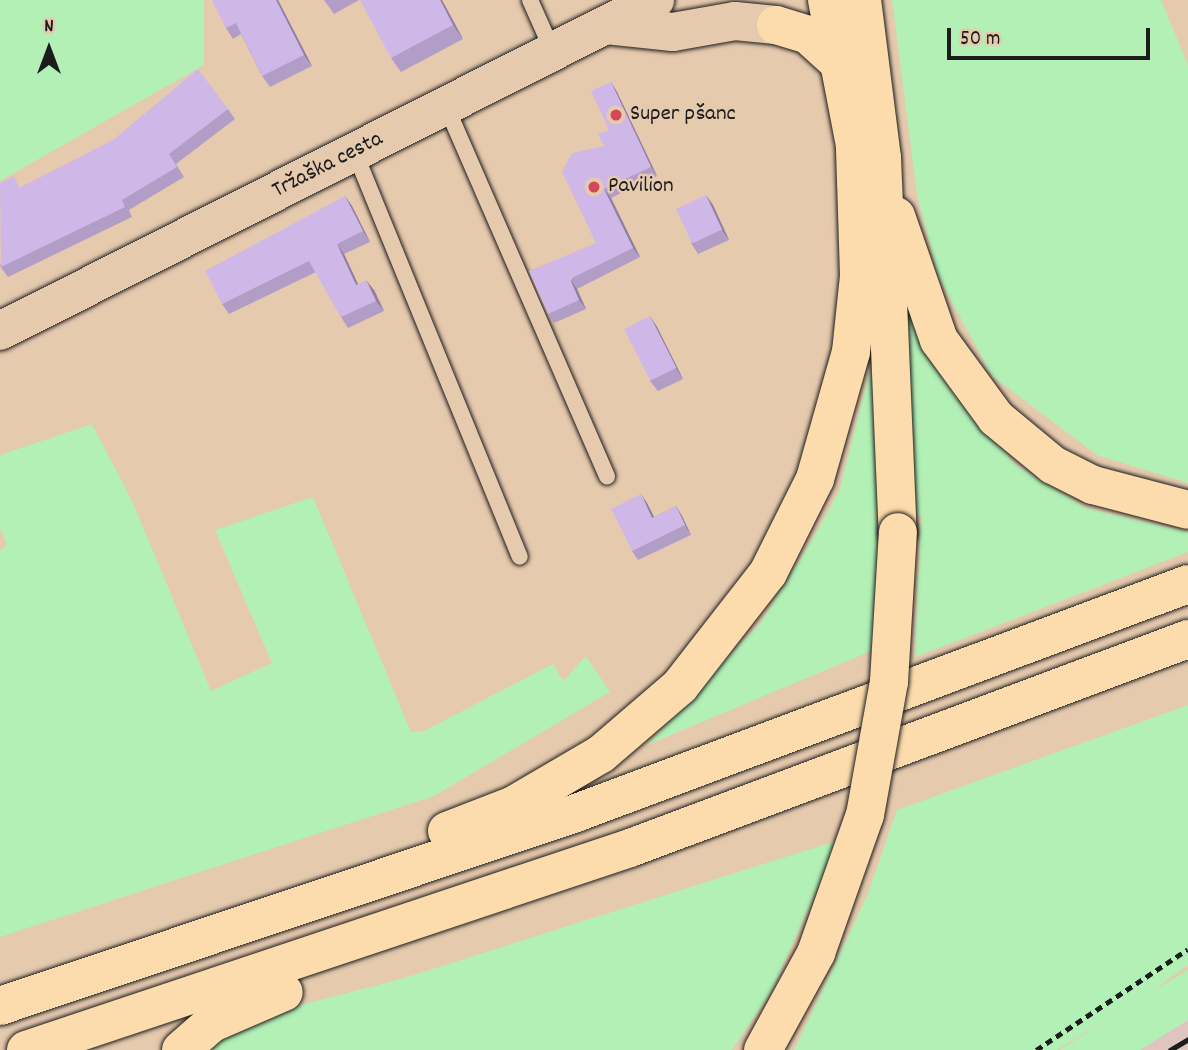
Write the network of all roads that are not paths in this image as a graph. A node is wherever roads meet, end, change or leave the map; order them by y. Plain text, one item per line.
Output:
1 (530, 0) edge
2 (655, 0) edge
3 (854, 1) edge
4 (606, 25) junction
5 (776, 25) joint
6 (552, 52) junction
7 (838, 62) junction
8 (446, 106) junction
9 (355, 153) junction
10 (868, 153) junction
11 (0, 331) edge
12 (607, 476) dead end
13 (1188, 510) edge
14 (520, 557) dead end
15 (1188, 584) edge
16 (1188, 639) edge
17 (345, 892) junction
18 (393, 929) junction
19 (0, 1006) edge
20 (26, 1050) edge
21 (181, 1050) edge
22 (763, 1050) edge

1 - 6 lane
2 - 4 main road, Tržaška cesta
3 - 7 highway
3 - 10 highway
4 - 5 main road
4 - 6 main road, Tržaška cesta
5 - 7 highway
6 - 8 main road, Tržaška cesta
7 - 10 highway
8 - 9 main road, Tržaška cesta
8 - 12 lane
9 - 11 main road, Tržaška cesta
9 - 14 lane
10 - 13 highway
10 - 17 highway
10 - 22 highway, bridge
15 - 17 highway
16 - 18 highway
17 - 19 highway
18 - 20 highway
18 - 21 highway

